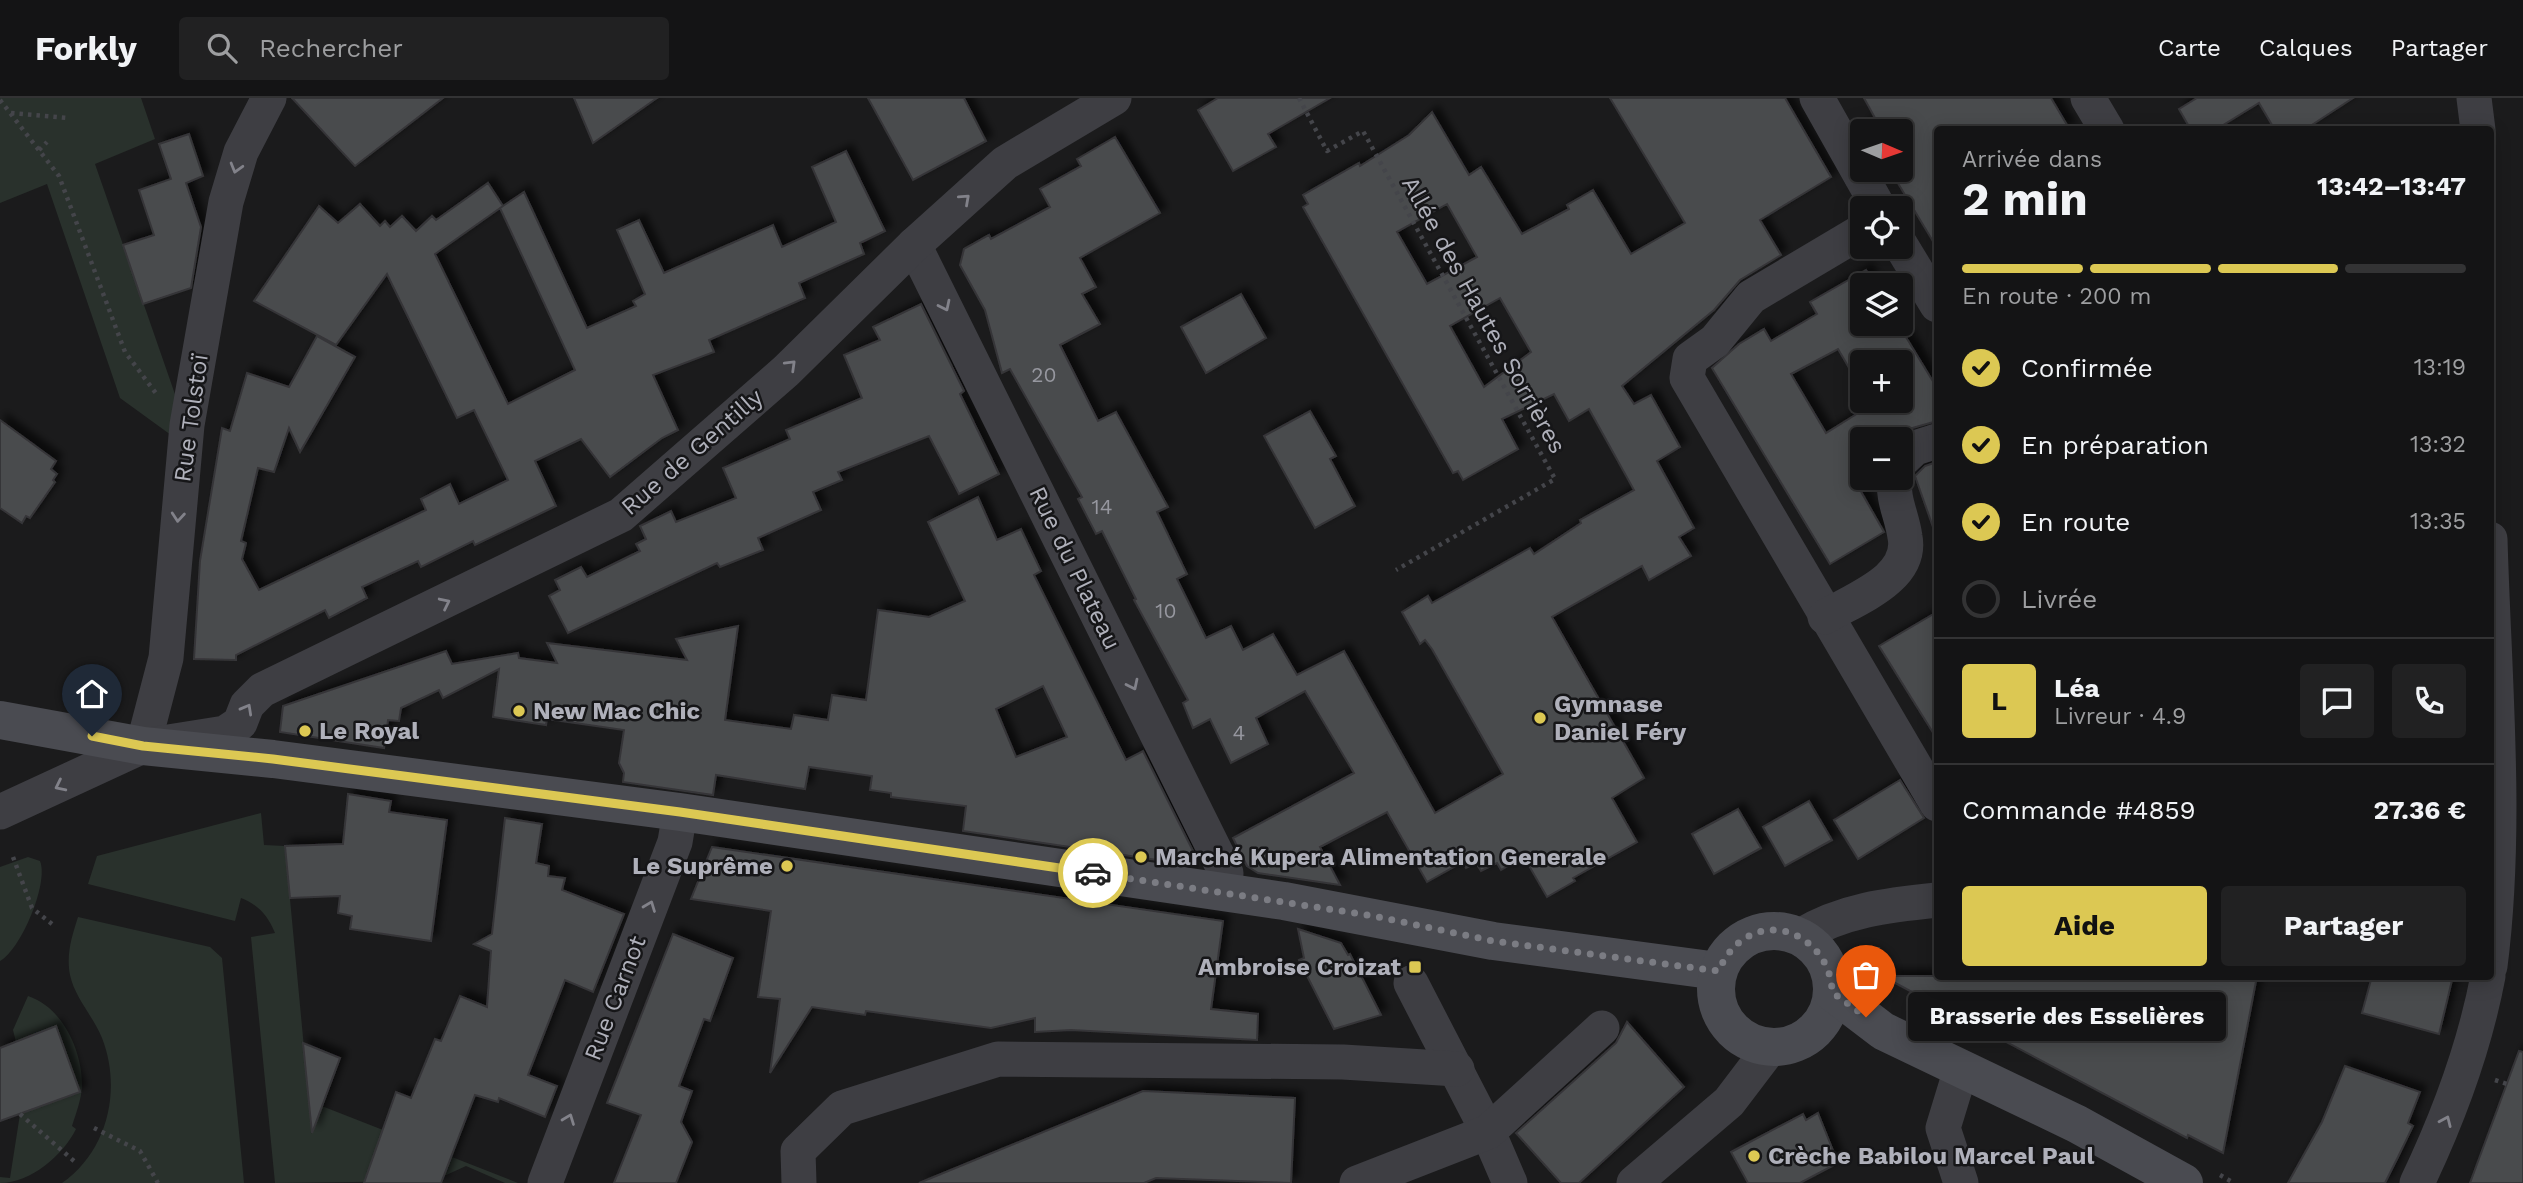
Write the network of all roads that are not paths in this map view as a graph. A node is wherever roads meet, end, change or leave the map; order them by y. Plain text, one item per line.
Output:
1 (270, 98) edge
2 (1114, 98) edge
3 (1817, 98) edge
4 (2088, 98) edge
5 (2474, 98) edge
6 (2105, 126) edge
7 (2478, 126) edge
8 (1872, 196) edge
9 (1850, 238) edge
10 (914, 245) junction
11 (1909, 259) edge
12 (1934, 300) edge
13 (1934, 442) edge
14 (1913, 450) edge
15 (1894, 490) edge
16 (1825, 617) junction
17 (0, 720) edge
18 (2494, 742) edge
19 (143, 746) junction
20 (1934, 799) edge
21 (0, 812) edge
22 (680, 812) junction
23 (2504, 837) edge
24 (1224, 893) junction
25 (1934, 900) edge
26 (2494, 933) edge
27 (1800, 936) junction
28 (1718, 971) junction
29 (2487, 980) edge
30 (1411, 983) dead end
31 (1832, 992) junction
32 (1602, 1028) dead end
33 (1883, 1031) junction
34 (1812, 1036) junction
35 (1770, 1048) junction
36 (1457, 1069) junction
37 (1961, 1069) junction
38 (1488, 1132) junction
39 (545, 1183) edge
40 (799, 1183) edge
41 (1357, 1183) edge
42 (1510, 1183) edge
43 (1634, 1183) edge
44 (1961, 1183) edge
45 (2184, 1183) edge
46 (2417, 1183) edge

1 -> 19 street, Rue Tolstoï
10 -> 2 street, Rue de Gentilly
3 - 8 street
4 - 6 street
5 - 7 street
9 - 16 street
19 -> 10 street, Rue de Gentilly
10 -> 24 street, Rue du Plateau
11 - 12 street
13 - 14 street
15 - 16 street
16 - 20 street
17 - 19 street
18 - 23 street
19 -> 21 street, Rue de Gentilly
19 - 22 street
22 - 24 street
39 -> 22 street, Rue Carnot
23 - 26 street
24 - 28 street
25 - 27 street
27 - 28 street
27 - 31 street
28 - 35 street
46 -> 29 street
30 - 36 street
31 - 33 street
31 - 34 street
32 - 38 street
33 - 34 street
33 - 37 street
34 - 35 street
35 - 43 street
36 - 38 street
36 - 40 street
37 - 44 street
37 - 45 street
38 - 41 street
38 - 42 street

